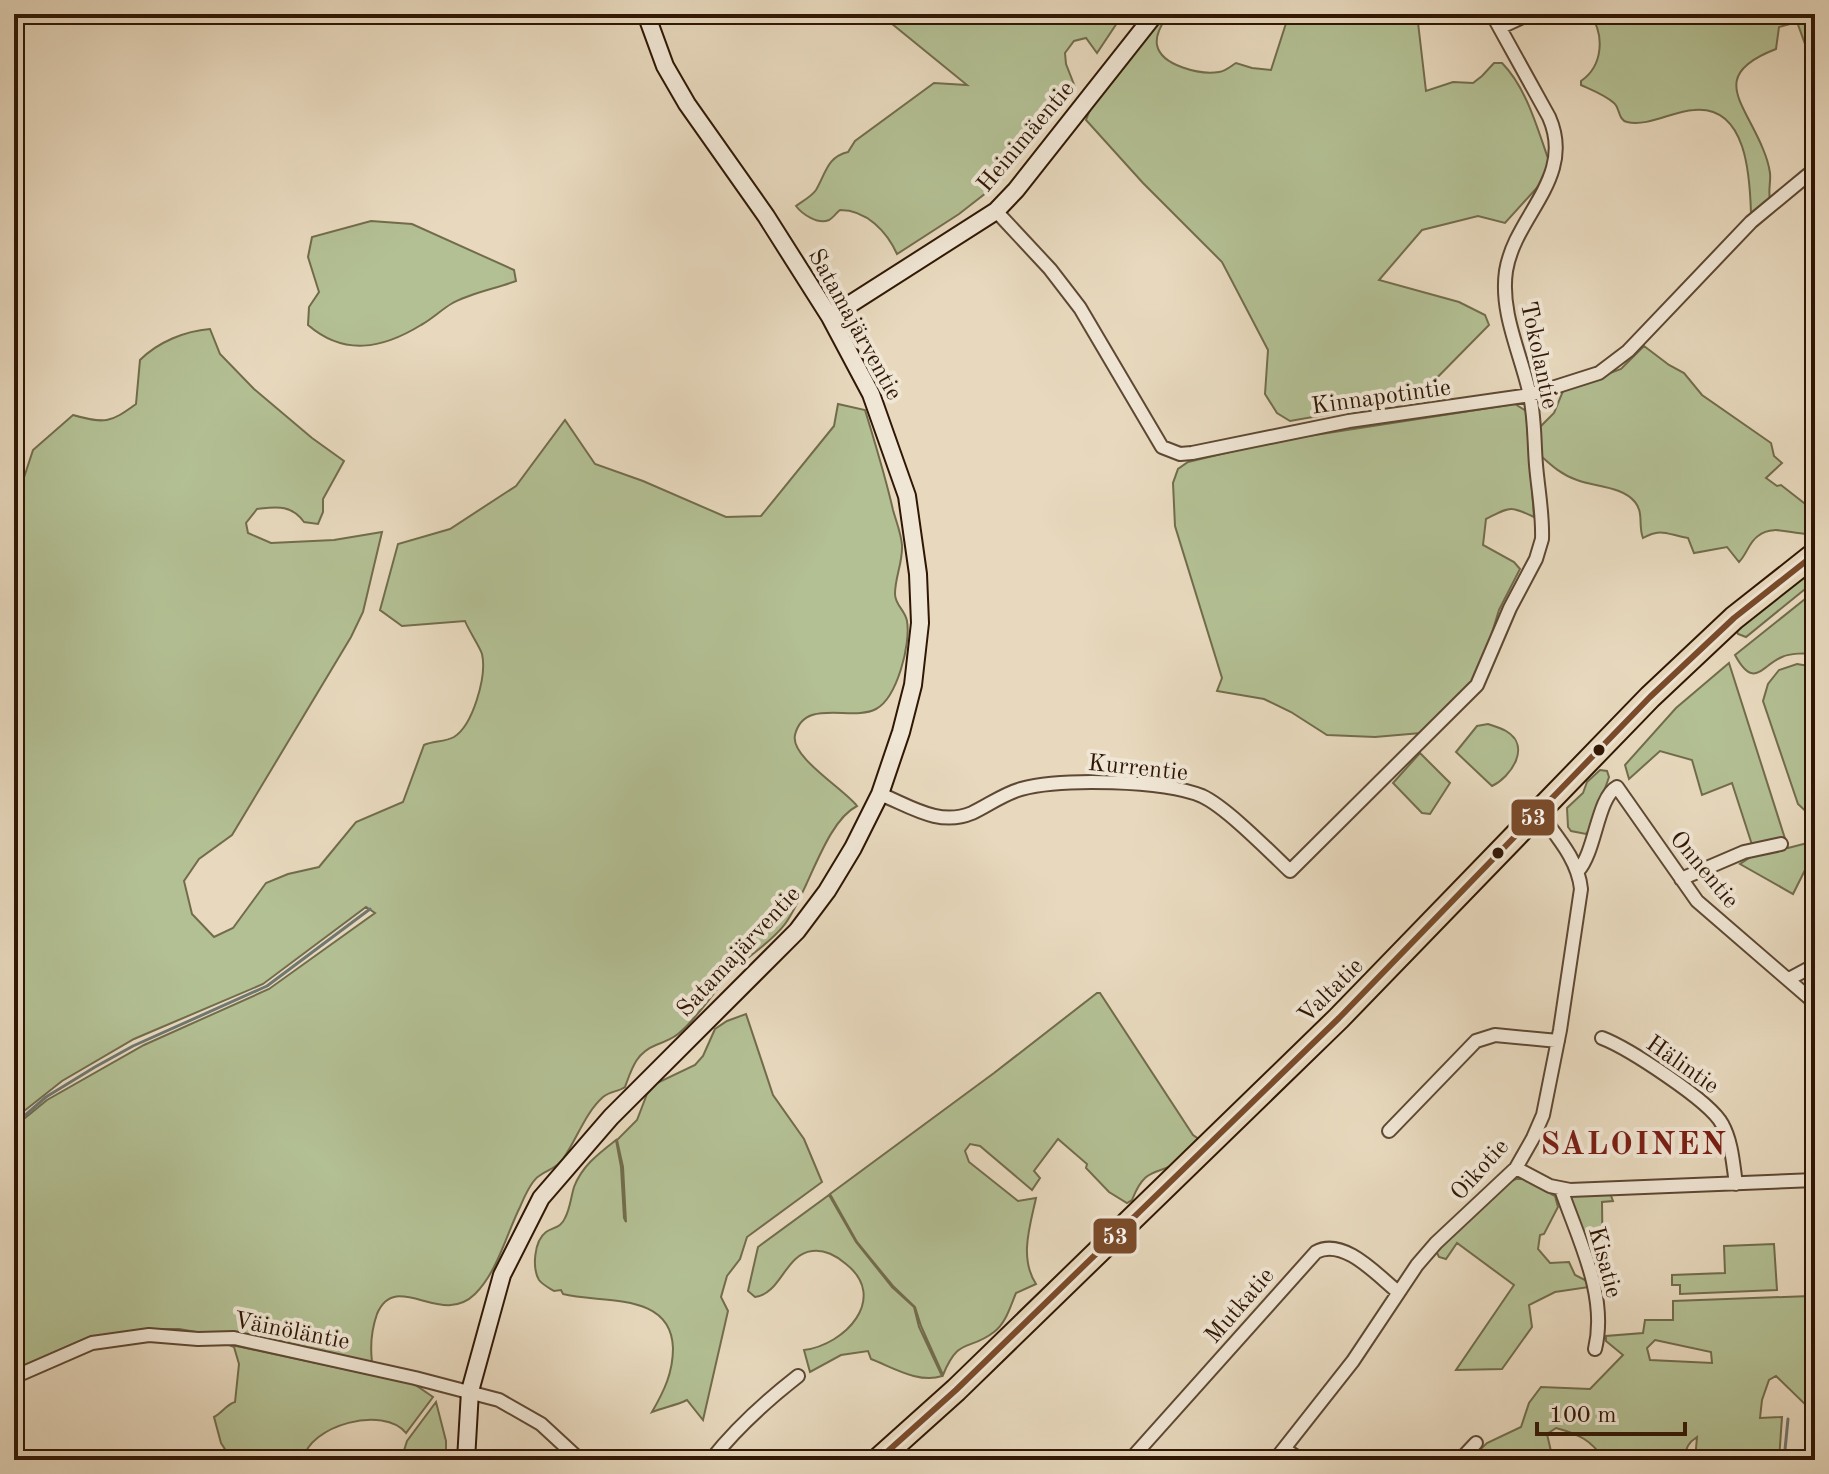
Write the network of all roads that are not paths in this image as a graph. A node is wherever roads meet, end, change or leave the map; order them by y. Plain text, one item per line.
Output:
1 (646, 14) edge
2 (1155, 14) edge
3 (1492, 14) edge
4 (1529, 14) edge
5 (1501, 27) junction
6 (1815, 169) edge
7 (996, 211) junction
8 (830, 317) junction
9 (1530, 395) junction
10 (1815, 554) edge
11 (1420, 744) joint
12 (880, 794) junction
13 (1539, 812) junction
14 (1781, 844) dead end
15 (1578, 871) junction
16 (1681, 879) junction
17 (1815, 965) edge
18 (1789, 979) junction
19 (1815, 1003) edge
20 (1602, 1038) dead end
21 (1558, 1041) junction
22 (1389, 1131) dead end
23 (1516, 1168) junction
24 (1815, 1180) edge
25 (1736, 1184) junction
26 (1561, 1189) junction
27 (1398, 1292) junction
28 (1595, 1349) dead end
29 (798, 1376) dead end
30 (14, 1377) edge
31 (470, 1391) junction
32 (1476, 1443) dead end
33 (1284, 1449) junction
34 (466, 1460) edge
35 (580, 1460) edge
36 (711, 1460) edge
37 (878, 1460) edge
38 (1130, 1460) edge
39 (1275, 1460) edge
40 (1302, 1460) edge
41 (1460, 1460) edge

1 - 8 street, Satamajärventie
2 - 7 street, Heinimäentie
3 - 5 street, Tokolantie
4 - 5 street
5 - 9 street, Tokolantie
6 - 9 street, Kinnapotintie
7 - 8 street, Heinimäentie
7 - 9 street, Kinnapotintie
8 - 12 street, Satamajärventie
9 - 11 street, Tokolantie
10 - 13 highway, Valtatie
11 - 12 street, Kurrentie
12 - 31 street, Satamajärventie
13 - 15 street
13 - 37 highway, Valtatie
14 - 16 street
15 - 16 street, Onnentie
15 - 21 street, Oikotie
16 - 18 street, Onnentie
17 - 18 street
18 - 19 street, Onnentie
20 - 25 street, Hälintie
21 - 22 street
21 - 23 street, Oikotie
23 - 26 street
23 - 27 street, Oikotie
24 - 25 street
25 - 26 street
26 - 28 street, Kisatie
27 - 33 street, Oikotie
27 - 38 street, Mutkatie
29 - 36 street
30 - 31 street, Väinöläntie
31 - 34 street, Satamajärventie
31 - 35 street, Väinöläntie
32 - 41 street
33 - 39 street, Oikotie
33 - 40 street

